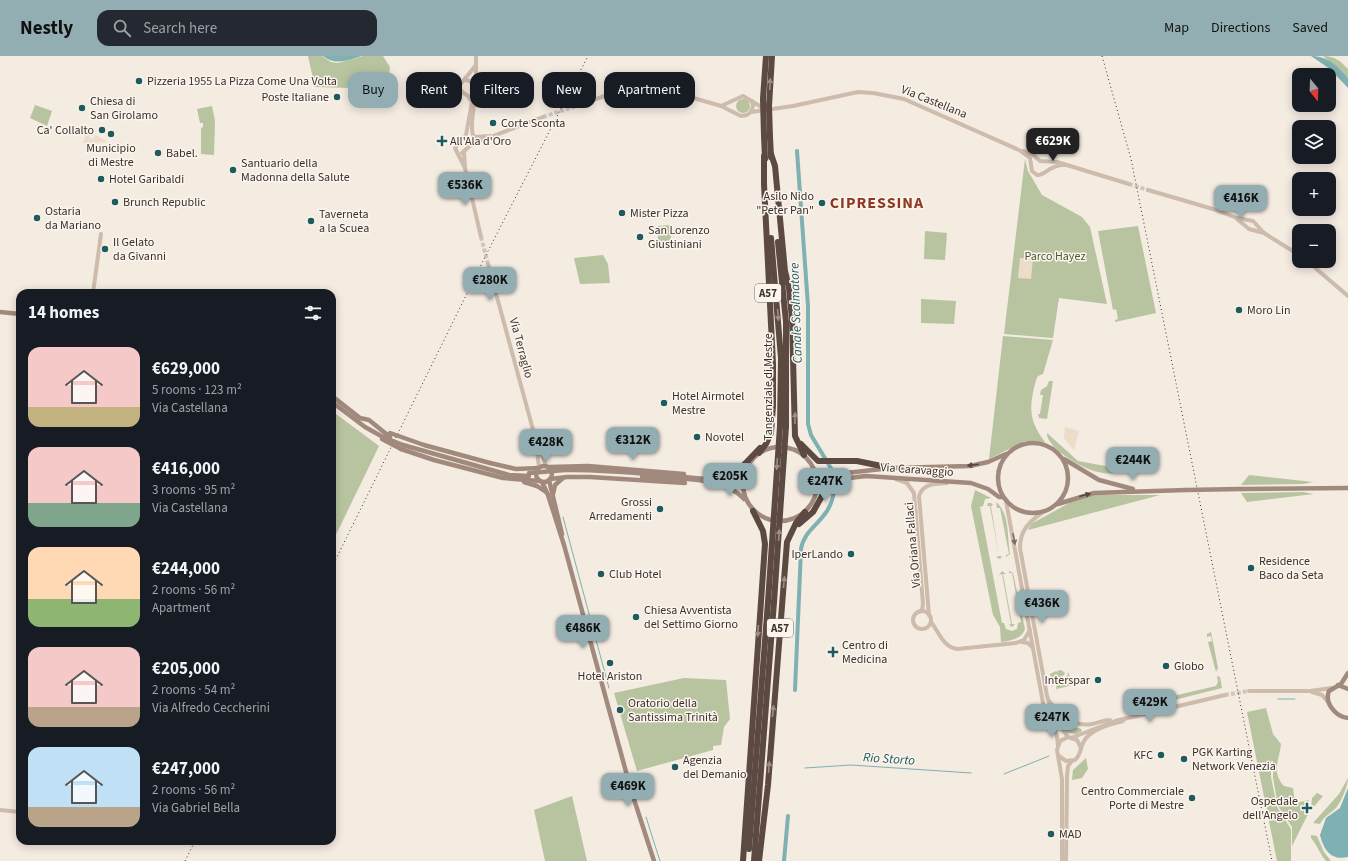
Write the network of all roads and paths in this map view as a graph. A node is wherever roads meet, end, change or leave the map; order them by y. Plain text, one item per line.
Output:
1 (476, 56) edge
2 (766, 56) edge
3 (772, 56) edge
4 (476, 65) junction
5 (476, 72) edge
6 (464, 80) junction
7 (470, 81) edge
8 (470, 93) edge
9 (466, 94) junction
10 (596, 99) edge
11 (734, 100) junction
12 (752, 101) junction
13 (721, 106) junction
14 (474, 108) edge
15 (766, 109) junction
16 (734, 112) junction
17 (751, 112) junction
18 (543, 117) tunnel mouth
19 (466, 135) junction
20 (473, 136) junction
21 (492, 136) junction
22 (767, 137) junction
23 (472, 144) junction
24 (1019, 150) junction
25 (464, 151) junction
26 (457, 154) junction
27 (771, 154) junction
28 (764, 156) junction
29 (1041, 162) junction
30 (1064, 165) junction
31 (1032, 167) junction
32 (465, 168) junction
33 (1046, 171) junction
34 (1129, 184) tunnel mouth
35 (1148, 190) tunnel mouth
36 (1236, 218) junction
37 (1253, 222) junction
38 (1248, 227) junction
39 (1253, 229) junction
40 (1264, 233) junction
41 (101, 234) dead end
42 (481, 238) tunnel mouth
43 (1292, 251) edge
44 (488, 264) tunnel mouth
45 (1315, 268) edge
46 (94, 289) edge
47 (1348, 296) edge
48 (0, 312) edge
49 (16, 314) edge
50 (336, 403) edge
51 (336, 403) edge
52 (783, 426) junction
53 (365, 427) junction
54 (771, 429) junction
55 (795, 431) junction
56 (384, 434) junction
57 (535, 437) junction
58 (403, 445) junction
59 (1009, 452) junction
60 (759, 453) junction
61 (804, 455) junction
62 (1060, 455) junction
63 (749, 463) junction
64 (539, 467) junction
65 (547, 467) junction
66 (891, 468) junction
67 (815, 470) junction
68 (565, 473) junction
69 (729, 477) junction
70 (894, 478) junction
71 (516, 480) junction
72 (549, 480) junction
73 (716, 481) junction
74 (541, 482) junction
75 (959, 482) junction
76 (1348, 488) edge
77 (826, 489) junction
78 (1143, 491) junction
79 (547, 492) junction
80 (1004, 499) junction
81 (747, 503) junction
82 (812, 503) junction
83 (1058, 504) junction
84 (753, 511) junction
85 (806, 512) junction
86 (1043, 512) junction
87 (557, 513) junction
88 (792, 530) junction
89 (564, 545) junction
90 (919, 612) junction
91 (929, 615) junction
92 (931, 622) junction
93 (926, 628) junction
94 (938, 630) junction
95 (1030, 630) junction
96 (1022, 642) junction
97 (1034, 649) junction
98 (1348, 673) edge
99 (1338, 685) junction
100 (1332, 688) junction
101 (1348, 689) edge
102 (1249, 691) tunnel mouth
103 (1310, 691) junction
104 (1225, 695) tunnel mouth
105 (1048, 698) junction
106 (1195, 702) junction
107 (1328, 702) junction
108 (1348, 718) edge
109 (1114, 721) junction
110 (1070, 738) junction
111 (1058, 746) junction
112 (1081, 748) junction
113 (763, 750) junction
114 (1059, 756) junction
115 (1073, 761) junction
116 (751, 783) junction
117 (764, 783) junction
118 (0, 810) edge
119 (16, 812) edge
120 (654, 861) edge
121 (743, 861) edge
122 (747, 861) edge
123 (754, 861) edge
124 (758, 861) edge
125 (1062, 861) edge
126 (1066, 861) edge

1 - 4 street
2 - 22 highway, Tangenziale di Mestre / A57, bridge
22 -> 3 highway, Tangenziale di Mestre / A57, bridge
4 - 5 street
4 - 6 street
6 - 7 street
6 - 9 street
8 - 9 street
9 - 19 street
10 - 13 street
11 - 12 street
11 - 13 street
11 - 16 street
12 - 15 street
12 - 17 street
13 - 16 street
14 - 20 street
15 - 17 street, Via Castellana
15 - 24 street, Via Castellana
16 - 17 street
18 - 21 street
19 - 20 street
19 - 26 street
20 - 21 street
20 - 23 street
21 - 23 street
22 - 27 highway, Tangenziale di Mestre / A57
22 - 28 highway, Tangenziale di Mestre / A57
23 - 25 street
24 - 29 street, Via Castellana
24 - 31 street, Via Castellana
25 - 26 street
25 - 32 street
26 - 32 street
27 - 52 highway, Tangenziale di Mestre / A57
55 -> 27 highway, A57
28 -> 52 highway, Tangenziale di Mestre / A57
28 - 54 highway, A57
29 - 30 street, Via Castellana
29 - 31 street
29 - 33 street
30 - 33 street
30 - 34 street, Via Castellana
31 - 33 street
32 - 42 street
35 - 36 street
36 - 37 street
36 - 38 street
37 - 38 street
37 - 39 street
37 - 40 street
38 - 39 street
39 - 40 street
40 - 43 street
41 - 46 street
44 - 57 street, Via Terraglio
45 - 47 street
48 - 49 main road
50 - 53 main road
51 - 56 main road
52 - 113 highway, Tangenziale di Mestre / A57, bridge
53 - 56 main road
53 - 58 main road, bridge
54 - 60 highway, A57
54 - 69 highway, A57
55 - 61 highway, A57
55 - 66 highway
56 - 58 main road, bridge
56 - 58 main road, bridge
56 - 64 main road, bridge
57 - 64 street, Via Terraglio
57 - 65 street, Via Terraglio
58 - 68 main road, bridge
58 - 71 main road
59 - 62 main road
59 -> 66 main road, Via Caravaggio
59 - 80 main road
60 - 61 main road
60 - 63 main road
61 - 67 main road
62 - 78 main road
62 - 83 main road
63 - 69 main road
63 - 81 main road
64 - 65 main road
64 - 74 main road
65 - 72 main road
65 - 73 main road
66 - 67 main road, Via Caravaggio
67 - 82 main road
68 - 72 main road
68 - 73 main road
68 - 73 main road
68 - 87 main road
69 - 73 main road
70 - 75 main road, Via Caravaggio
70 - 77 main road, Via Caravaggio
70 - 90 street, Via Oriana Fallaci
71 - 74 main road
71 - 79 main road
72 - 74 main road
72 - 87 main road
73 - 81 main road
74 - 79 main road
75 - 80 main road, Via Caravaggio
75 - 91 street, Via Oriana Fallaci
76 - 78 main road, bridge
77 - 82 main road, Via Caravaggio
77 - 88 highway
83 -> 78 main road
79 - 89 main road
80 - 86 main road
80 -> 95 street
81 - 84 main road
82 - 85 main road
83 - 86 main road
84 - 85 main road
84 -> 116 highway, A57
85 - 88 highway, A57
86 - 105 street
87 - 89 main road
113 -> 88 highway, A57
89 - 120 main road
90 - 91 street
90 - 93 street
91 - 92 street
92 - 93 street
92 - 94 street
93 - 94 street
94 - 96 street
95 - 96 street
95 - 97 street
96 - 97 street
97 - 111 street
98 - 99 main road
99 - 100 main road
99 - 101 main road
100 - 103 street
100 - 107 main road
102 - 103 street
103 - 107 street
104 - 106 street
105 - 109 street
105 - 110 street
106 - 109 street
106 - 112 street
107 - 108 main road
109 - 110 street
110 - 111 street
110 - 112 street
111 - 114 street
112 - 115 street
113 - 116 highway, Tangenziale di Mestre / A57
117 -> 113 highway, A57
114 - 115 street
114 - 125 street
115 - 126 street
116 - 121 highway, A57
116 - 122 highway, Tangenziale di Mestre / A57
117 - 123 highway, A57
117 - 124 highway, A57
118 - 119 street

